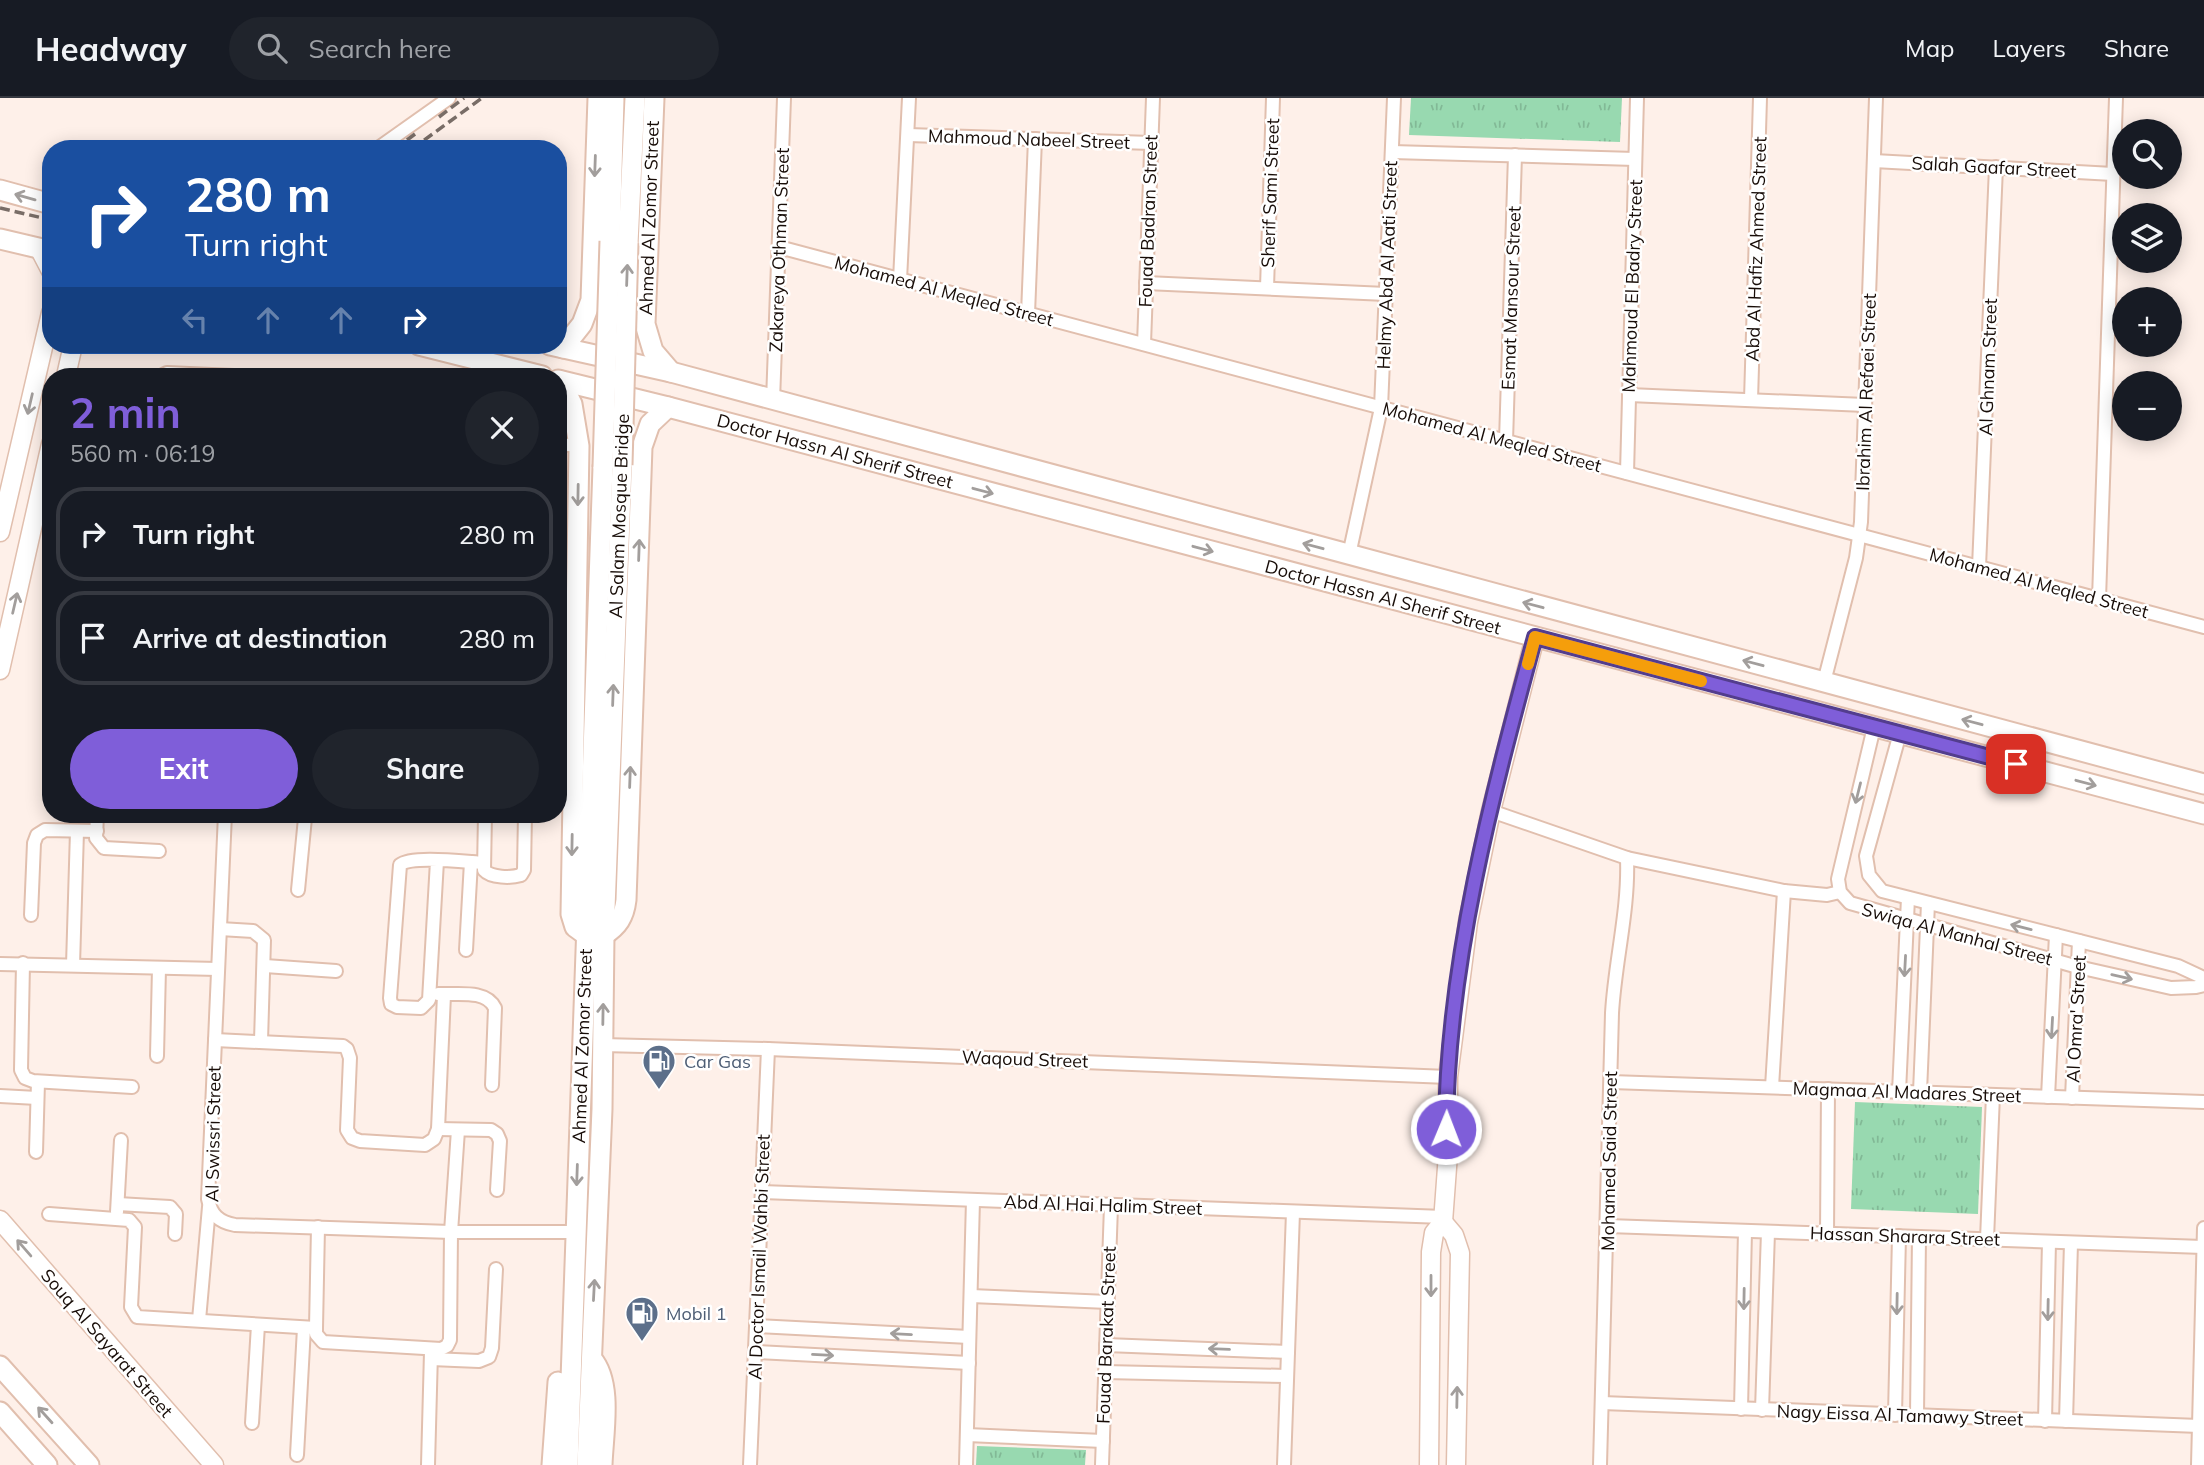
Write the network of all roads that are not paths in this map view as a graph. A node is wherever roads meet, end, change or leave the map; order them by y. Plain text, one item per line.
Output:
1 (449, 98) edge
2 (598, 98) edge
3 (614, 98) edge
4 (635, 98) edge
5 (654, 98) edge
6 (784, 98) edge
7 (909, 98) edge
8 (1153, 98) edge
9 (1273, 98) edge
10 (1394, 98) edge
11 (1637, 98) edge
12 (1760, 98) edge
13 (1876, 98) edge
14 (2116, 98) edge
15 (2115, 119) edge
16 (908, 135) junction
17 (1035, 139) junction
18 (390, 140) edge
19 (1151, 143) junction
20 (1392, 152) junction
21 (1515, 155) junction
22 (1635, 159) junction
23 (1874, 161) junction
24 (1996, 167) junction
25 (2112, 174) edge
26 (2113, 189) edge
27 (0, 190) edge
28 (42, 202) edge
29 (0, 239) edge
30 (619, 242) junction
31 (779, 247) junction
32 (42, 249) edge
33 (901, 280) junction
34 (1146, 283) junction
35 (1267, 288) junction
36 (1386, 294) junction
37 (591, 300) junction
38 (645, 314) junction
39 (1028, 314) junction
40 (567, 337) edge
41 (1144, 344) junction
42 (567, 348) edge
43 (42, 352) edge
44 (455, 354) edge
45 (510, 368) edge
46 (671, 372) junction
47 (567, 382) edge
48 (1629, 395) junction
49 (567, 397) edge
50 (1751, 400) junction
51 (773, 401) junction
52 (1866, 405) junction
53 (668, 407) junction
54 (1381, 408) junction
55 (1506, 441) junction
56 (567, 445) edge
57 (579, 446) junction
58 (642, 460) junction
59 (1627, 473) junction
60 (42, 484) edge
61 (1258, 531) junction
62 (0, 532) edge
63 (1860, 536) junction
64 (1349, 555) junction
65 (1250, 561) junction
66 (1979, 567) junction
67 (1434, 578) junction
68 (2099, 599) junction
69 (1426, 608) junction
70 (2204, 627) edge
71 (1535, 637) junction
72 (0, 670) edge
73 (1824, 682) junction
74 (1874, 727) junction
75 (1900, 733) junction
76 (567, 741) edge
77 (2204, 784) edge
78 (567, 796) edge
79 (1491, 811) junction
80 (2204, 814) edge
81 (96, 823) edge
82 (225, 823) edge
83 (305, 823) edge
84 (484, 823) edge
85 (525, 823) edge
86 (77, 831) junction
87 (96, 831) junction
88 (159, 851) dead end
89 (1627, 858) junction
90 (437, 861) junction
91 (478, 863) junction
92 (298, 890) dead end
93 (1784, 891) junction
94 (1840, 892) junction
95 (1908, 898) junction
96 (1928, 903) junction
97 (31, 915) dead end
98 (1907, 920) junction
99 (1928, 925) junction
100 (220, 929) junction
101 (595, 935) junction
102 (2056, 935) junction
103 (2079, 941) junction
104 (466, 950) dead end
105 (2055, 960) junction
106 (2, 962) edge
107 (23, 963) junction
108 (73, 965) junction
109 (265, 966) junction
110 (2078, 967) junction
111 (159, 968) junction
112 (218, 970) junction
113 (336, 971) dead end
114 (2204, 978) edge
115 (2204, 985) edge
116 (429, 994) junction
117 (444, 995) junction
118 (215, 1040) junction
119 (261, 1041) junction
120 (603, 1045) junction
121 (768, 1049) junction
122 (157, 1056) dead end
123 (1448, 1077) junction
124 (38, 1082) junction
125 (1611, 1082) junction
126 (492, 1085) dead end
127 (132, 1087) dead end
128 (1772, 1087) junction
129 (1828, 1089) junction
130 (1899, 1092) junction
131 (1920, 1092) junction
132 (1993, 1095) junction
133 (0, 1096) edge
134 (2048, 1097) junction
135 (37, 1098) junction
136 (2072, 1098) junction
137 (2204, 1102) edge
138 (438, 1129) junction
139 (457, 1130) junction
140 (121, 1140) dead end
141 (36, 1152) dead end
142 (497, 1190) dead end
143 (762, 1192) junction
144 (973, 1200) junction
145 (118, 1204) junction
146 (1111, 1206) junction
147 (209, 1207) junction
148 (1293, 1212) junction
149 (49, 1214) dead end
150 (117, 1219) junction
151 (1443, 1219) junction
152 (0, 1220) edge
153 (1608, 1226) junction
154 (318, 1227) junction
155 (2204, 1228) edge
156 (1745, 1231) junction
157 (1768, 1231) junction
158 (451, 1232) junction
159 (575, 1232) junction
160 (175, 1234) dead end
161 (1827, 1234) junction
162 (1899, 1236) junction
163 (1919, 1237) junction
164 (1987, 1239) junction
165 (2049, 1242) junction
166 (2071, 1242) junction
167 (2203, 1247) edge
168 (574, 1258) junction
169 (496, 1269) dead end
170 (971, 1296) junction
171 (1108, 1302) junction
172 (199, 1320) junction
173 (258, 1325) junction
174 (757, 1326) junction
175 (310, 1328) junction
176 (969, 1337) junction
177 (1106, 1345) junction
178 (755, 1352) junction
179 (1287, 1352) junction
180 (431, 1353) junction
181 (591, 1358) junction
182 (969, 1363) junction
183 (0, 1366) edge
184 (1105, 1372) junction
185 (1286, 1376) junction
186 (1602, 1403) junction
187 (1741, 1409) junction
188 (1762, 1409) junction
189 (0, 1412) edge
190 (1895, 1415) junction
191 (1917, 1415) junction
192 (2045, 1421) junction
193 (2066, 1421) junction
194 (252, 1423) dead end
195 (2199, 1426) junction
196 (967, 1435) junction
197 (1103, 1441) junction
198 (297, 1455) dead end
199 (47, 1465) edge
200 (89, 1465) edge
201 (214, 1465) edge
202 (428, 1465) edge
203 (552, 1465) edge
204 (568, 1465) edge
205 (587, 1465) edge
206 (602, 1465) edge
207 (750, 1465) edge
208 (966, 1465) edge
209 (1102, 1465) edge
210 (1284, 1465) edge
211 (1429, 1465) edge
212 (1456, 1465) edge
213 (1600, 1465) edge
214 (2198, 1465) edge

1 - 18 street
2 -> 37 main road
3 - 30 main road, Al Salam Mosque Bridge
4 - 30 main road, Al Salam Mosque Bridge
5 - 38 main road, Ahmed Al Zomor Street
6 - 31 street, Zakareya Othman Street
7 - 16 street
8 - 19 street, Fouad Badran Street
9 - 35 street, Sherif Sami Street
10 - 20 street, Helmy Abd Al Aati Street
11 - 22 street, Mahmoud El Badry Street
12 - 50 street, Abd Al Hafiz Ahmed Street
13 - 23 street, Ibrahim Al Refaei Street
14 - 15 street
16 - 17 street, Mahmoud Nabeel Street
16 - 33 street
17 - 19 street, Mahmoud Nabeel Street
17 - 39 street
19 - 34 street, Fouad Badran Street
20 - 21 street
20 - 36 street, Helmy Abd Al Aati Street
21 - 22 street
21 - 55 street, Esmat Mansour Street
22 - 48 street, Mahmoud El Badry Street
23 - 24 street, Salah Gaafar Street
23 - 52 street, Ibrahim Al Refaei Street
24 - 25 street, Salah Gaafar Street
24 - 66 street, Al Ghnam Street
26 - 68 street
28 -> 27 main road
29 - 32 main road
30 - 101 main road, Al Salam Mosque Bridge, bridge
31 - 33 street, Mohamed Al Meqled Street
31 - 51 street, Zakareya Othman Street
33 - 39 street, Mohamed Al Meqled Street
34 - 35 street, Sherif Sami Street
34 - 41 street, Fouad Badran Street
35 - 36 street, Sherif Sami Street
36 - 54 street, Helmy Abd Al Aati Street
37 - 38 main road
37 - 40 main road
38 - 46 main road, Ahmed Al Zomor Street
39 - 41 street, Mohamed Al Meqled Street
41 - 54 street, Mohamed Al Meqled Street
42 - 46 main road, Doctor Hassn Al Sherif Street
43 -> 62 street
44 - 45 main road, Doctor Hassn Al Sherif Street
46 - 51 main road, Doctor Hassn Al Sherif Street
47 - 53 main road, Doctor Hassn Al Sherif Street
48 - 50 street
48 - 59 street, Mahmoud El Badry Street
49 - 57 main road, Ahmed Al Zomor Street
50 - 52 street
51 - 61 main road, Doctor Hassn Al Sherif Street
52 - 63 street, Ibrahim Al Refaei Street
53 - 58 main road, Ahmed Al Zomor Street
53 -> 65 main road, Doctor Hassn Al Sherif Street
54 - 55 street, Mohamed Al Meqled Street
54 - 64 street, Helmy Abd Al Aati Street
55 - 59 street, Mohamed Al Meqled Street
56 - 57 street
57 - 58 main road
57 -> 76 main road, Ahmed Al Zomor Street
101 -> 58 main road, Ahmed Al Zomor Street
59 - 63 street, Mohamed Al Meqled Street
72 -> 60 street
64 -> 61 main road, Doctor Hassn Al Sherif Street
61 - 65 main road
63 - 66 street, Mohamed Al Meqled Street
63 - 73 street, Ibrahim Al Refaei Street
64 - 67 main road, Doctor Hassn Al Sherif Street
65 - 69 main road, Doctor Hassn Al Sherif Street
66 - 68 street, Mohamed Al Meqled Street
67 - 69 main road
73 -> 67 main road, Doctor Hassn Al Sherif Street
68 - 70 street, Mohamed Al Meqled Street
69 - 71 main road, Doctor Hassn Al Sherif Street
71 - 74 main road, Doctor Hassn Al Sherif Street
71 - 79 street
77 -> 73 main road, Doctor Hassn Al Sherif Street
74 - 75 main road, Doctor Hassn Al Sherif Street
74 -> 94 street, Swiqa Al Manhal Street
75 -> 80 main road, Doctor Hassn Al Sherif Street
75 - 95 street, Swiqa Al Manhal Street
78 -> 101 main road, Ahmed Al Zomor Street
79 - 89 street
79 - 123 street
81 - 87 street
82 - 100 street, Al Swissri Street
83 - 92 street
84 - 91 street
85 - 91 street
86 - 87 street
86 - 97 street
86 - 108 street
87 - 88 street
89 - 93 street
89 - 125 street, Mohamed Said Street
90 - 91 street
90 - 116 street
90 - 116 street
91 - 104 street
93 - 94 street
93 - 128 street
94 - 98 street, Swiqa Al Manhal Street
95 - 96 street, Swiqa Al Manhal Street
95 - 98 street
96 - 99 street
102 -> 96 street, Swiqa Al Manhal Street
98 - 99 street, Swiqa Al Manhal Street
98 -> 130 street
99 - 105 street, Swiqa Al Manhal Street
99 - 131 street
100 - 109 street
100 - 112 street, Al Swissri Street
120 -> 101 main road, Ahmed Al Zomor Street
101 -> 159 main road, Ahmed Al Zomor Street
102 - 103 street, Swiqa Al Manhal Street
102 - 105 street, Al Omra' Street
103 - 110 street, Al Omra' Street
103 - 114 street, Swiqa Al Manhal Street
105 - 110 street, Swiqa Al Manhal Street
105 -> 134 street, Al Omra' Street
106 - 107 street
107 - 108 street
107 - 124 street
108 - 111 street
109 - 113 street
109 - 119 street
110 -> 115 street, Swiqa Al Manhal Street
110 - 136 street, Al Omra' Street
111 - 112 street
111 - 122 street
112 - 118 street, Al Swissri Street
116 - 117 street
117 - 126 street
117 - 138 street
118 - 119 street
118 - 147 street, Al Swissri Street
119 - 138 street
120 - 121 street, Waqoud Street
181 -> 120 main road, Ahmed Al Zomor Street
121 - 123 street, Waqoud Street
121 - 143 street, Al Doctor Ismail Wahbi Street
123 - 151 street
124 - 127 street
124 - 135 street
125 - 128 street, Magmaa Al Madares Street
125 - 153 street, Mohamed Said Street
128 - 129 street, Magmaa Al Madares Street
129 - 130 street, Magmaa Al Madares Street
129 - 161 street
130 - 131 street, Magmaa Al Madares Street
131 - 132 street, Magmaa Al Madares Street
132 - 134 street, Magmaa Al Madares Street
132 - 164 street
133 - 135 street
134 - 136 street, Magmaa Al Madares Street
135 - 141 street
136 - 137 street, Magmaa Al Madares Street
138 - 139 street
139 - 142 street
139 - 158 street
140 - 145 street
143 - 144 street, Abd Al Hai Halim Street
143 - 174 street, Al Doctor Ismail Wahbi Street
144 - 146 street, Abd Al Hai Halim Street
144 - 170 street
145 - 150 street
145 - 160 street
146 - 148 street, Abd Al Hai Halim Street
146 - 171 street, Fouad Barakat Street
147 - 154 street, Al Swissri Street
147 - 172 street
148 - 151 street, Abd Al Hai Halim Street
148 - 179 street
149 - 150 street
150 - 172 street
151 -> 211 street
212 -> 151 street
201 -> 152 street, Souq Al Sayarat Street
153 - 156 street, Hassan Sharara Street
153 - 186 street, Mohamed Said Street
154 - 158 street, Al Swissri Street
154 - 175 street
155 - 167 street
156 - 157 street, Hassan Sharara Street
156 -> 187 street
157 - 161 street, Hassan Sharara Street
157 - 188 street
158 - 159 street, Al Swissri Street
158 - 180 street
159 - 168 main road, Ahmed Al Zomor Street
161 - 162 street, Hassan Sharara Street
162 - 163 street, Hassan Sharara Street
162 -> 190 street
163 - 164 street, Hassan Sharara Street
163 - 191 street
164 - 165 street, Hassan Sharara Street
165 - 166 street, Hassan Sharara Street
165 -> 192 street
166 - 167 street, Hassan Sharara Street
166 - 193 street
167 - 195 street
168 - 203 main road, Ahmed Al Zomor Street
168 - 204 main road
169 - 180 street
170 - 171 street
170 - 176 street
171 - 177 street, Fouad Barakat Street
172 - 173 street
173 - 175 street
173 - 194 street
176 -> 174 street
174 - 178 street, Al Doctor Ismail Wahbi Street
175 - 180 street
175 - 198 street
176 - 182 street
179 -> 177 street
177 - 184 street, Fouad Barakat Street
178 -> 182 street
178 - 207 street, Al Doctor Ismail Wahbi Street
179 - 185 street
180 - 202 street
181 - 205 main road
181 - 206 main road, Ahmed Al Zomor Street
182 - 196 street
200 -> 183 main road
184 - 185 street
184 - 197 street, Fouad Barakat Street
185 - 210 street
186 - 187 street, Nagy Eissa Al Tamawy Street
186 - 213 street, Mohamed Said Street
187 - 188 street, Nagy Eissa Al Tamawy Street
188 - 190 street, Nagy Eissa Al Tamawy Street
189 - 199 main road
190 - 191 street, Nagy Eissa Al Tamawy Street
191 - 192 street, Nagy Eissa Al Tamawy Street
192 - 193 street, Nagy Eissa Al Tamawy Street
193 - 195 street, Nagy Eissa Al Tamawy Street
195 - 214 street
196 - 197 street
196 - 208 street
197 - 209 street, Fouad Barakat Street

